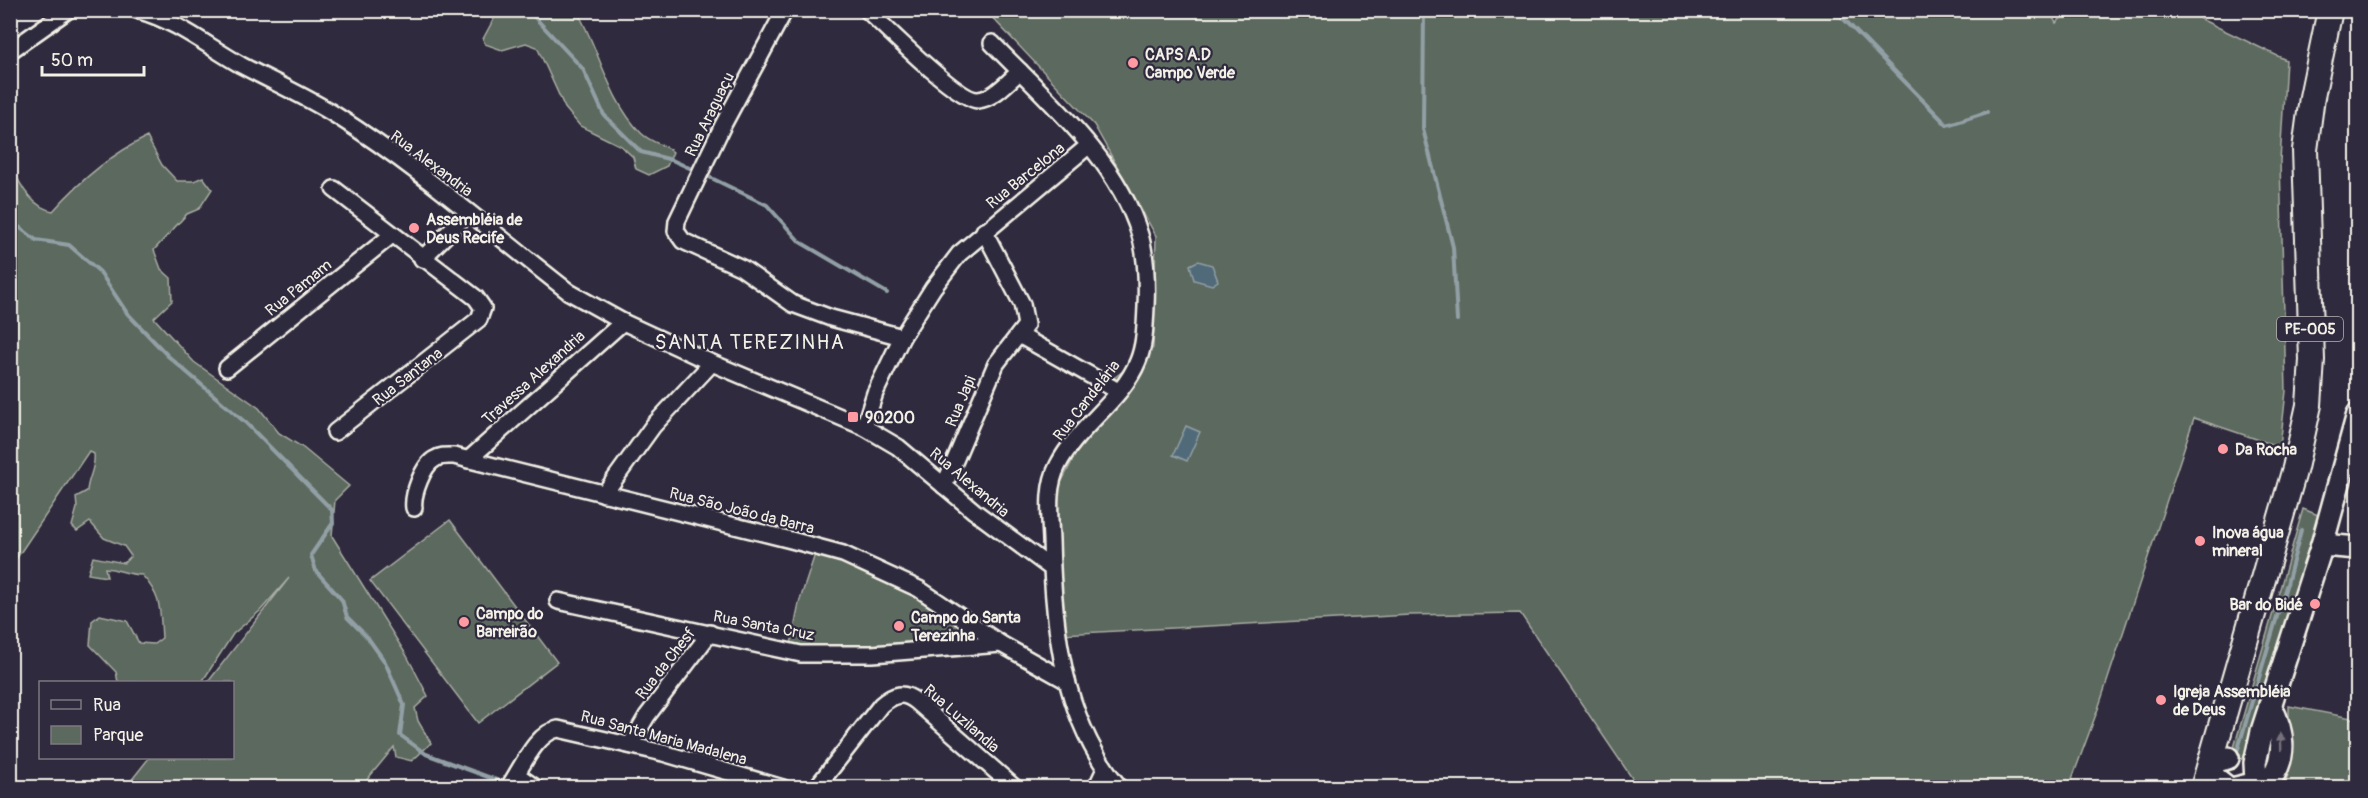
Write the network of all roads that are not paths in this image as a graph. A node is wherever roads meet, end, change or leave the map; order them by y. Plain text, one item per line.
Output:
1 (68, 10) edge
2 (137, 10) edge
3 (785, 10) edge
4 (867, 10) edge
5 (2330, 10) edge
6 (992, 43) dead end
7 (10, 51) edge
8 (1020, 72) junction
9 (1088, 146) junction
10 (334, 189) dead end
11 (468, 213) junction
12 (984, 231) junction
13 (392, 235) junction
14 (422, 259) junction
15 (622, 322) junction
16 (1019, 335) junction
17 (902, 337) junction
18 (712, 363) junction
19 (227, 368) dead end
20 (1118, 391) junction
21 (2358, 414) edge
22 (864, 427) junction
23 (335, 432) dead end
24 (468, 460) junction
25 (944, 486) junction
26 (604, 494) junction
27 (414, 507) dead end
28 (2322, 545) junction
29 (2358, 548) edge
30 (1051, 568) junction
31 (558, 601) dead end
32 (710, 633) junction
33 (1001, 644) junction
34 (1067, 681) junction
35 (630, 745) junction
36 (2218, 755) junction
37 (1105, 769) junction
38 (517, 775) junction
39 (2257, 781) edge
40 (508, 788) edge
41 (536, 788) edge
42 (783, 788) edge
43 (816, 788) edge
44 (1015, 788) edge
45 (1096, 788) edge
46 (1120, 788) edge
47 (2203, 788) edge
48 (2228, 788) edge

1 - 7 street
2 - 11 street, Rua Alexandria
3 - 17 street, Rua Araguaçu
4 - 8 street
5 - 36 main road, PE-005
6 - 8 street, Rua Candelária
8 - 9 street, Rua Candelária
9 - 12 street, Rua Barcelona
9 - 20 street, Rua Candelária
10 - 13 street
11 - 14 street
11 - 15 street, Rua Alexandria
12 - 16 street
12 - 17 street
13 - 14 street
13 - 19 street, Rua Pamam
14 - 23 street, Rua Santana
15 - 18 street, Rua Alexandria
15 - 24 street, Travessa Alexandria
16 - 20 street
16 - 25 street, Rua Japi
17 - 22 street
18 - 22 street, Rua Alexandria
18 - 26 street
20 - 30 street, Rua Candelária
21 - 28 street
22 - 25 street, Rua Alexandria
24 - 26 street, Rua São João da Barra
24 - 27 street, Rua São João da Barra
25 - 30 street, Rua Alexandria
26 - 33 street, Rua São João da Barra
28 - 29 street
28 - 39 street
30 - 34 street, Rua Candelária
31 - 32 street, Rua Santa Cruz
32 - 33 street, Rua Santa Cruz
32 - 35 street, Rua da Chesf
33 - 34 street, Rua São João da Barra
34 - 37 street, Rua Candelária
35 - 38 street, Rua Santa Maria Madalena
35 - 42 street, Rua Santa Maria Madalena
36 - 39 street
36 - 47 main road, PE-005
36 - 48 street
37 - 45 street
37 - 46 street, Rua Candelária
38 - 40 street
38 - 41 street
43 - 44 street, Rua Luzilandia

